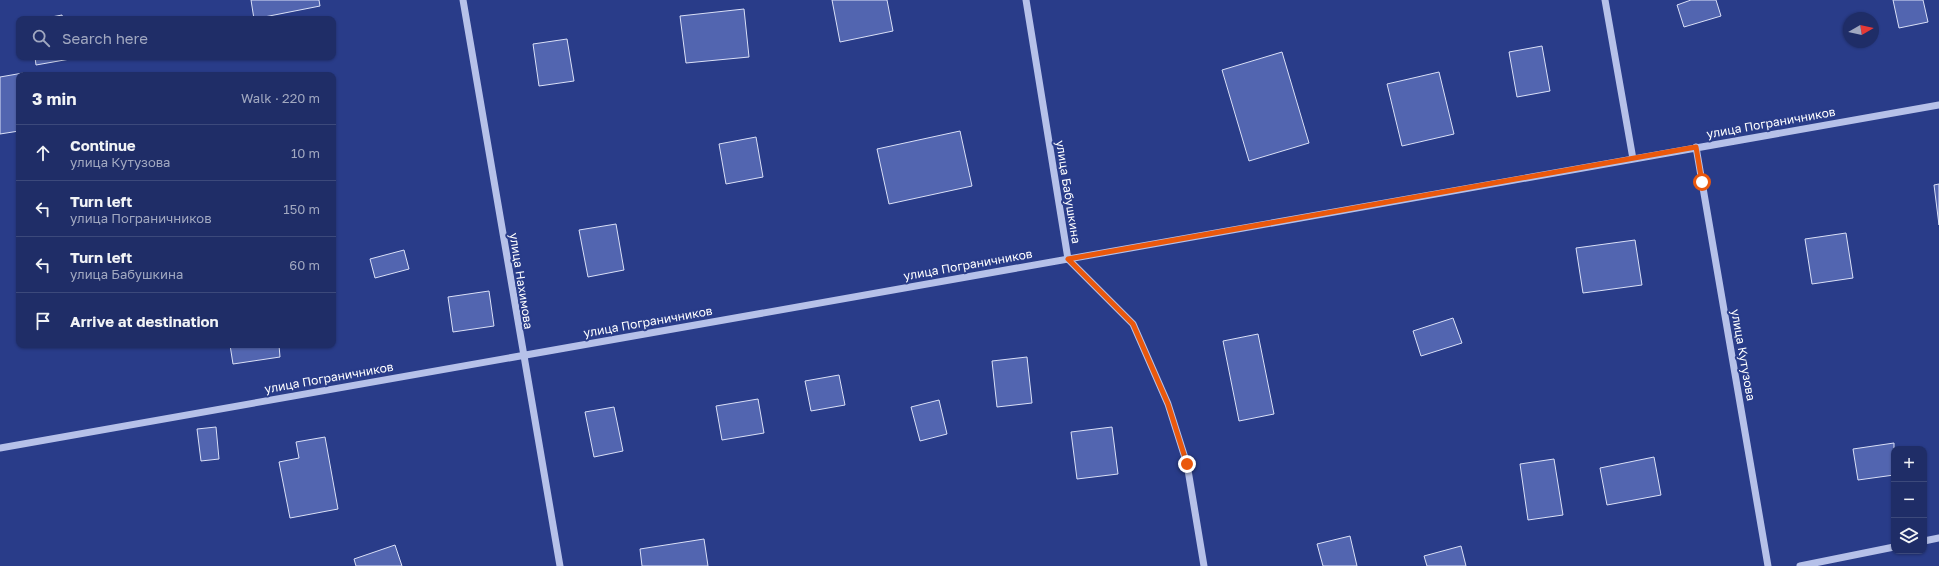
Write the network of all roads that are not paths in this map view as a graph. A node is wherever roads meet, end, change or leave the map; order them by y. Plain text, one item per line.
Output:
1 (463, 0) edge
2 (1026, 0) edge
3 (1605, 0) edge
4 (1939, 105) edge
5 (1696, 147) junction
6 (1633, 159) junction
7 (1068, 259) junction
8 (523, 355) junction
9 (0, 448) edge
10 (1939, 538) edge
11 (1927, 540) edge
12 (1891, 548) edge
13 (560, 566) edge
14 (1204, 566) edge
15 (1768, 566) edge
16 (1800, 566) edge

1 - 8 street, улица Нахимова
2 - 7 street, улица Бабушкина
3 - 6 street
4 - 5 street, улица Пограничников
5 - 6 street, улица Пограничников
5 - 15 street, улица Кутузова
6 - 7 street, улица Пограничников
7 - 8 street, улица Пограничников
7 - 14 street, улица Бабушкина
8 - 9 street, улица Пограничников
8 - 13 street, улица Нахимова
10 - 11 street
12 - 16 street

